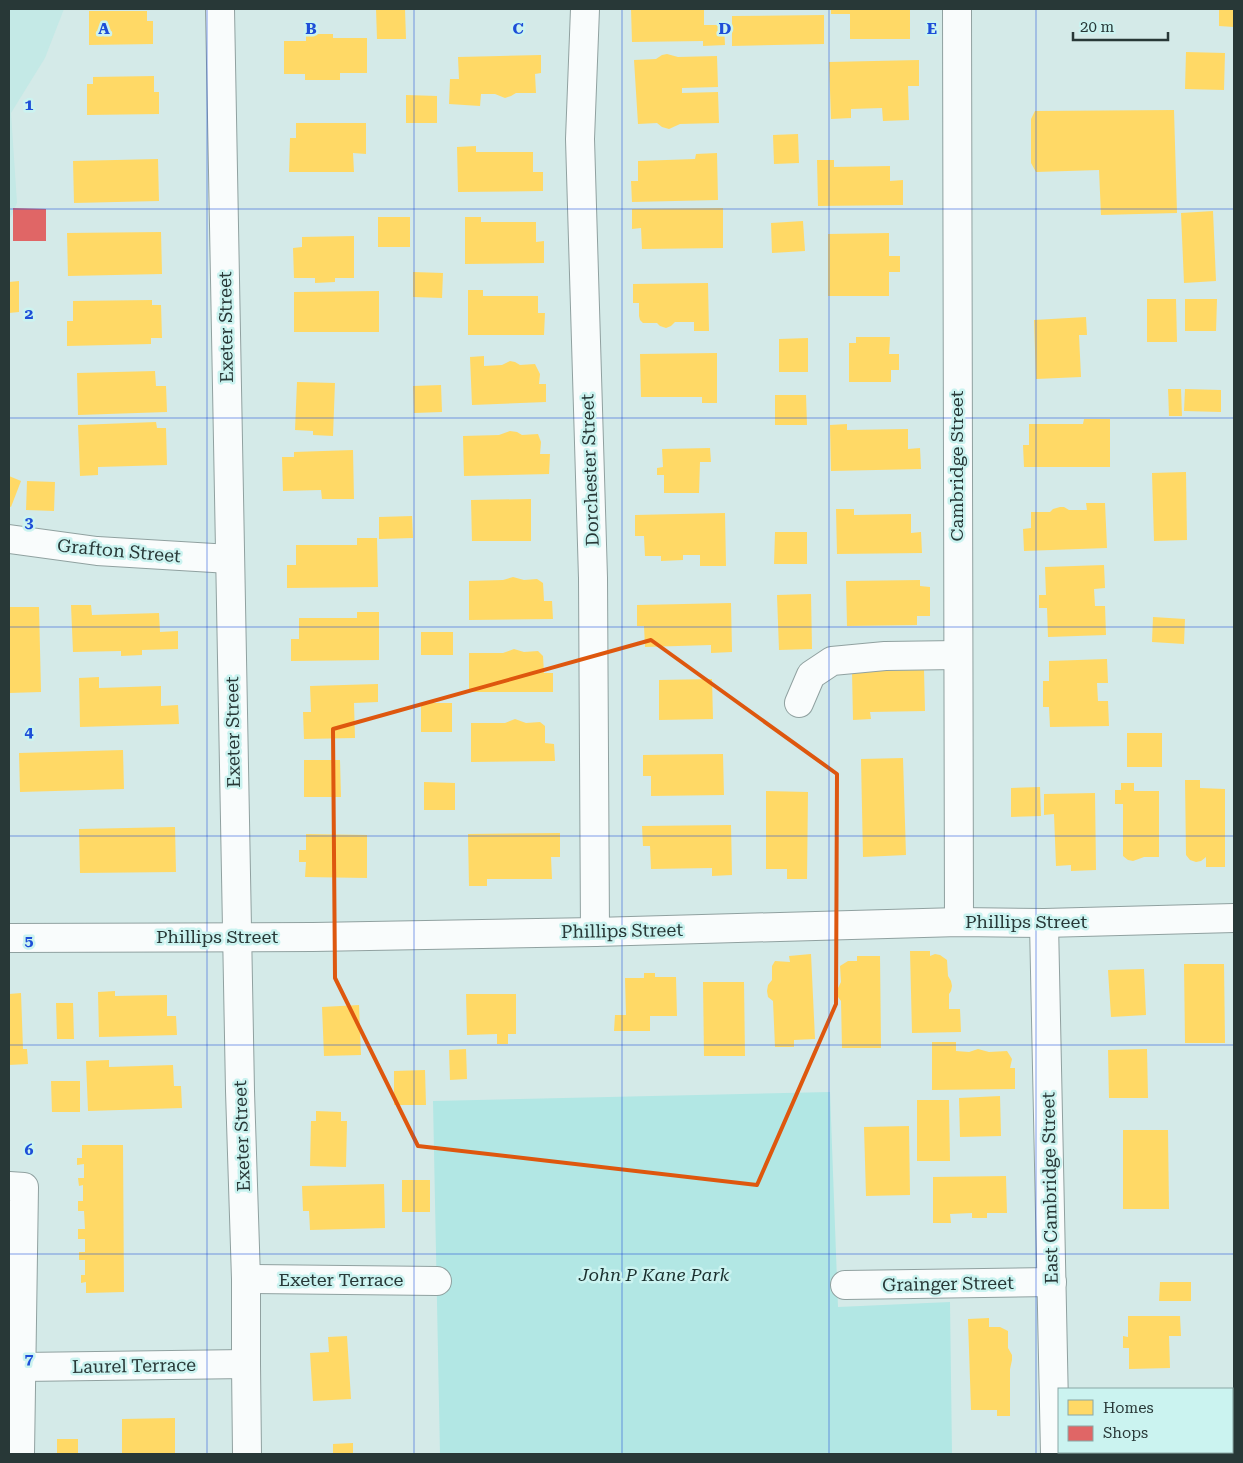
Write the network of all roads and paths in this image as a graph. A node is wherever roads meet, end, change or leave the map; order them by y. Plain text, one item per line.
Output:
1 (220, 9) edge
2 (585, 9) edge
3 (957, 9) edge
4 (9, 539) edge
5 (230, 560) junction
6 (958, 656) junction
7 (799, 703) dead end
8 (1234, 918) edge
9 (959, 922) junction
10 (1044, 923) junction
11 (595, 932) junction
12 (9, 938) edge
13 (237, 938) junction
14 (9, 1186) edge
15 (246, 1279) junction
16 (437, 1281) dead end
17 (1052, 1282) junction
18 (845, 1285) dead end
19 (246, 1364) junction
20 (22, 1367) junction
21 (20, 1454) edge
22 (248, 1454) edge
23 (1055, 1454) edge

1 - 5 street, Exeter Street
2 - 11 street, Dorchester Street
3 - 6 street, Cambridge Street
4 - 5 street, Grafton Street
5 - 13 street, Exeter Street
6 - 7 street
6 - 9 street, Cambridge Street
8 - 10 street, Phillips Street
9 - 10 street, Phillips Street
9 - 11 street, Phillips Street
10 - 17 street, East Cambridge Street
11 - 13 street, Phillips Street
12 - 13 street, Phillips Street
13 - 15 street, Exeter Street
14 - 20 street
15 - 16 street, Exeter Terrace
15 - 19 street, Exeter Street
17 - 18 street, Grainger Street
17 - 23 street, East Cambridge Street
19 - 20 street, Laurel Terrace
19 - 22 street, Exeter Street
20 - 21 street

